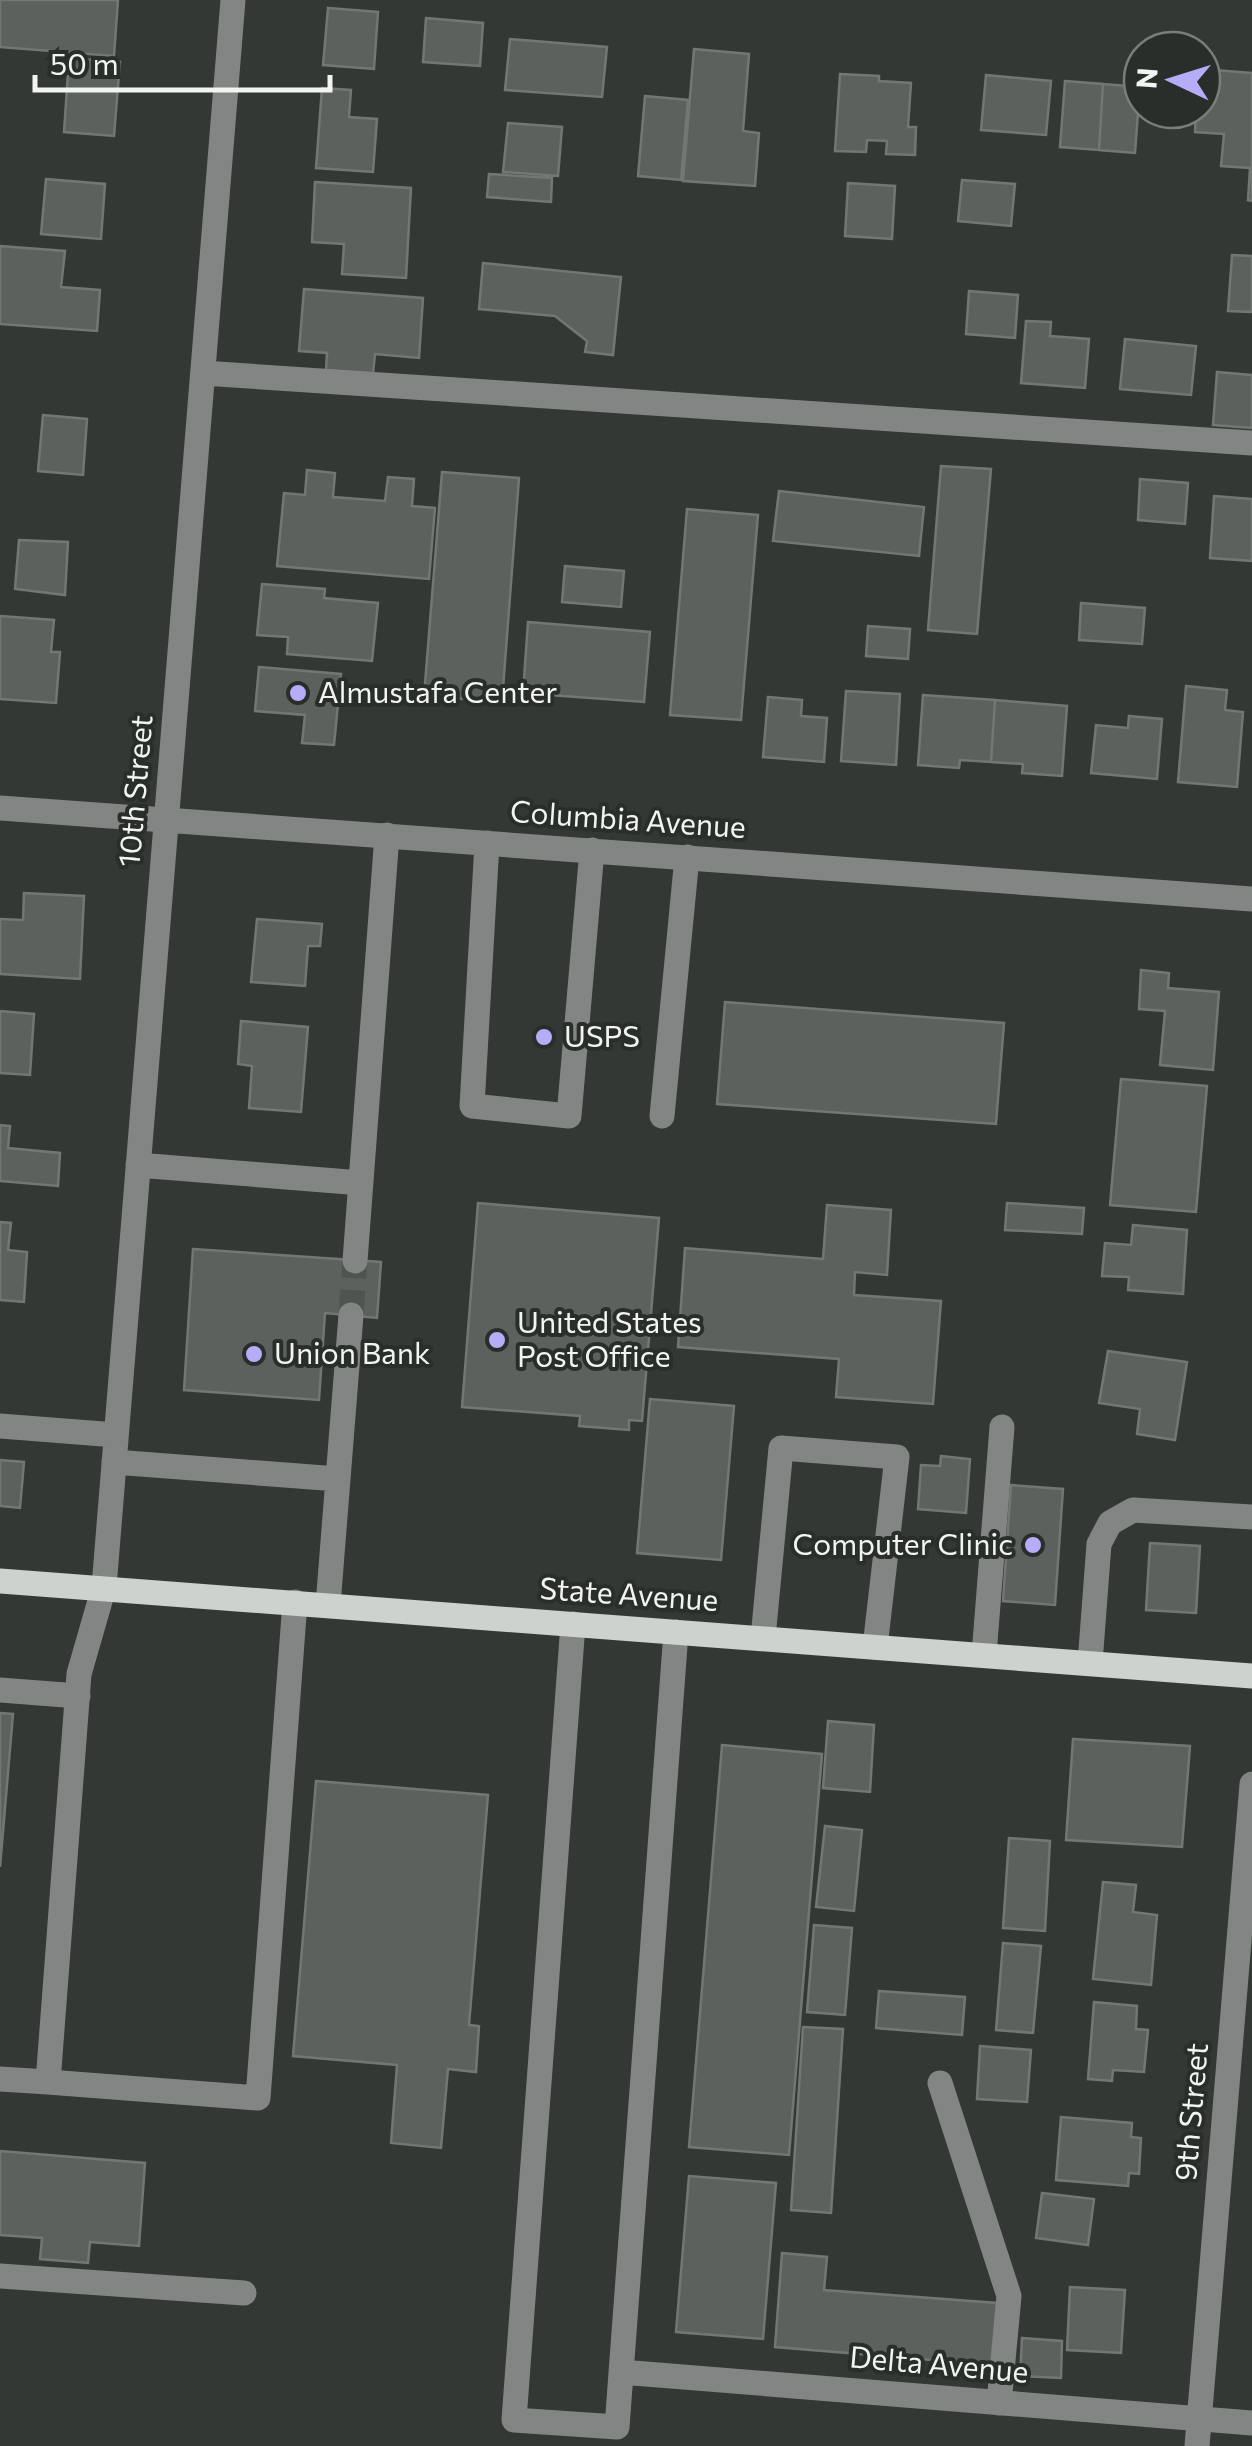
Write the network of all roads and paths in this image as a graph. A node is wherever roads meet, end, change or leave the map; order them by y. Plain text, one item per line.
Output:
1 (233, 0) edge
2 (203, 373) junction
3 (1252, 443) edge
4 (0, 808) edge
5 (166, 819) junction
6 (387, 835) junction
7 (487, 842) junction
8 (592, 850) junction
9 (687, 856) junction
10 (1252, 899) edge
11 (662, 1116) dead end
12 (138, 1166) junction
13 (361, 1183) junction
14 (355, 1261) tunnel mouth
15 (351, 1315) tunnel mouth
16 (0, 1426) edge
17 (1002, 1427) dead end
18 (116, 1435) junction
19 (114, 1462) junction
20 (338, 1479) junction
21 (1252, 1517) edge
22 (0, 1581) edge
23 (104, 1587) junction
24 (295, 1602) junction
25 (328, 1605) junction
26 (573, 1624) junction
27 (676, 1632) junction
28 (763, 1638) junction
29 (875, 1647) junction
30 (984, 1656) junction
31 (1090, 1663) junction
32 (1252, 1676) edge
33 (0, 1690) edge
34 (78, 1696) junction
35 (1252, 1784) edge
36 (1240, 2066) edge
37 (0, 2079) edge
38 (48, 2082) junction
39 (940, 2083) dead end
40 (0, 2276) edge
41 (244, 2294) dead end
42 (620, 2372) junction
43 (999, 2402) junction
44 (1200, 2419) junction
45 (1252, 2423) edge
46 (1197, 2446) edge

1 - 2 street, 10th Street
2 - 3 street
2 - 5 street, 10th Street
4 - 5 street, Columbia Avenue
5 - 6 street, Columbia Avenue
5 - 12 street, 10th Street
6 - 7 street, Columbia Avenue
6 - 13 street
7 - 8 street, Columbia Avenue
7 - 8 street
8 - 9 street, Columbia Avenue
9 - 10 street, Columbia Avenue
9 - 11 street
12 - 13 street
12 - 18 street, 10th Street
13 - 14 street
15 - 20 street
16 - 18 street
17 - 30 street
18 - 19 street, 10th Street
19 - 20 street
19 - 23 street, 10th Street
20 - 25 street
21 - 31 street
22 - 23 main road, State Avenue
23 - 24 main road, State Avenue
23 - 34 street, 10th Street
24 - 25 main road, State Avenue
24 - 38 street
25 - 26 main road, State Avenue
26 - 27 main road, State Avenue
26 - 42 street
27 - 28 main road, State Avenue
27 - 42 street
28 - 29 main road, State Avenue
28 - 29 street
29 - 30 main road, State Avenue
30 - 31 main road, State Avenue
31 - 32 main road, State Avenue
33 - 34 street
34 - 38 street, 10th Street
35 - 36 street, 9th Street
36 - 44 street, 9th Street
37 - 38 street
39 - 43 street
40 - 41 street
42 - 43 street, Delta Avenue
43 - 44 street, Delta Avenue
44 - 45 street, Delta Avenue
44 - 46 street, 9th Street

